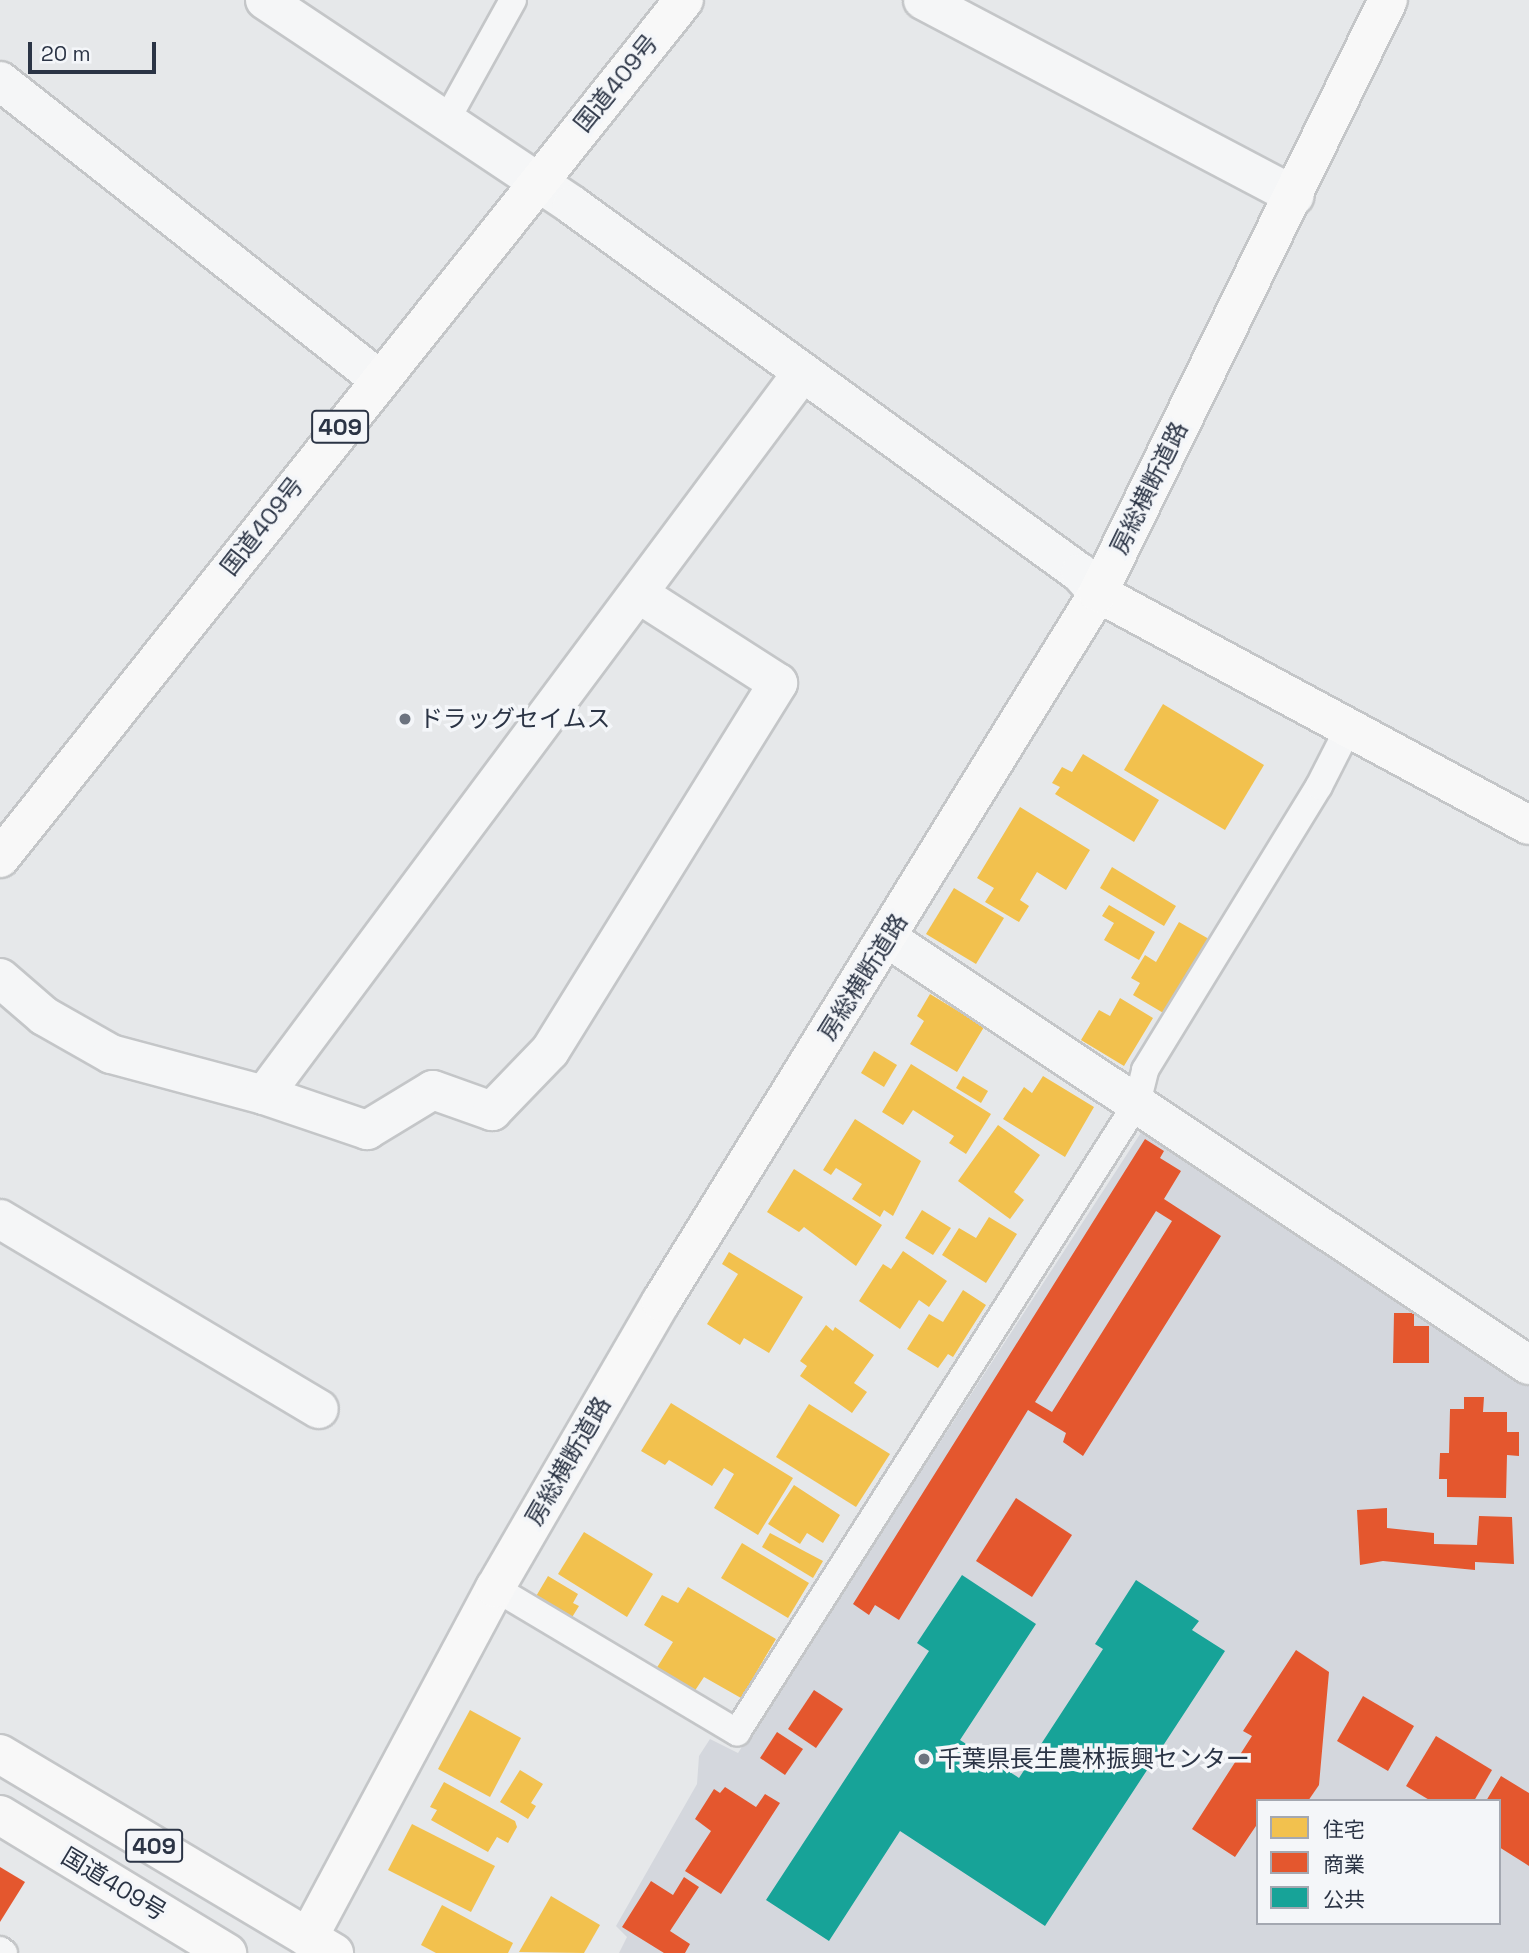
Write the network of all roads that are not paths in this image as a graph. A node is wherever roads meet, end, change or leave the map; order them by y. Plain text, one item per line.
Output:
1 (513, 0) edge
2 (684, 0) edge
3 (923, 0) edge
4 (1388, 0) edge
5 (281, 4) edge
6 (0, 81) edge
7 (446, 121) junction
8 (537, 180) junction
9 (1294, 196) junction
10 (802, 373) junction
11 (378, 378) junction
12 (1098, 593) junction
13 (639, 594) junction
14 (1348, 729) junction
15 (1529, 825) edge
16 (0, 858) edge
17 (887, 937) junction
18 (0, 978) edge
19 (264, 1095) junction
20 (1138, 1103) junction
21 (0, 1219) edge
22 (1529, 1365) edge
23 (319, 1409) dead end
24 (495, 1588) junction
25 (0, 1754) edge
26 (0, 1815) edge
27 (314, 1948) edge
28 (227, 1953) edge

1 - 7 lane
2 - 8 main road, 国道409号 / 409
3 - 9 street
4 - 9 main road, 房総横断道路
5 - 7 street
6 - 11 street
7 - 8 street
8 - 10 street
8 - 11 main road, 国道409号 / 409
9 - 12 main road, 房総横断道路
10 - 12 street
10 - 13 street
11 - 16 main road, 国道409号 / 409
12 - 14 main road
12 - 17 main road, 房総横断道路
13 - 19 street
13 - 19 street
14 - 15 main road
14 - 20 lane
17 - 20 street
17 - 24 main road, 房総横断道路
18 - 19 street
20 - 22 street
20 - 24 lane
21 - 23 street
24 - 27 main road, 房総横断道路
25 - 27 main road, 409
26 - 28 main road, 国道409号 / 409

